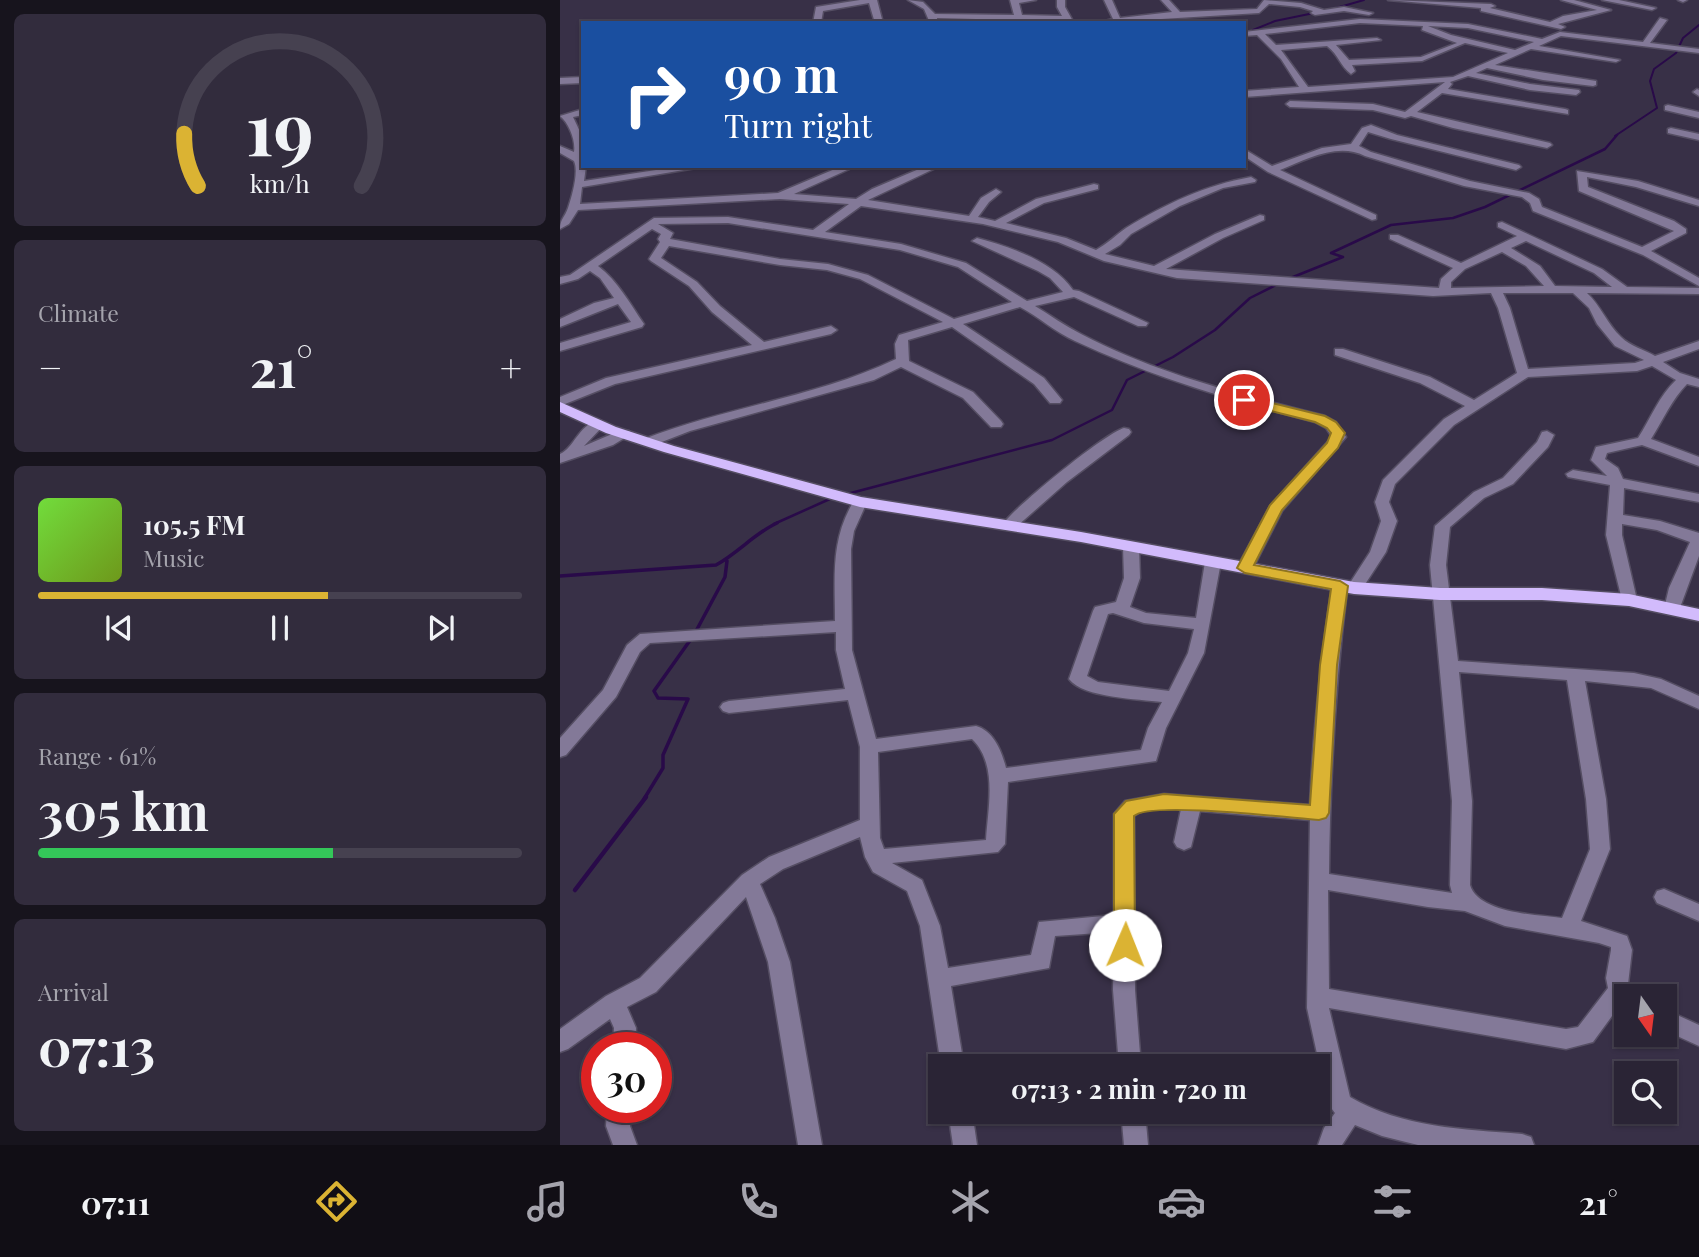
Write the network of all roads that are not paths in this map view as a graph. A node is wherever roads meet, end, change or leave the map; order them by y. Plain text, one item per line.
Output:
1 (872, 0) edge
2 (930, 0) edge
3 (1014, 0) edge
4 (1032, 0) edge
5 (1061, 0) edge
6 (1108, 0) edge
7 (1165, 0) edge
8 (1392, 0) edge
9 (1565, 0) edge
10 (915, 1) edge
11 (1603, 2) edge
12 (1491, 6) junction
13 (1324, 12) junction
14 (1644, 12) dead end
15 (1178, 14) junction
16 (933, 19) edge
17 (1018, 20) edge
18 (1068, 20) edge
19 (1663, 20) dead end
20 (817, 21) edge
21 (878, 21) edge
22 (1118, 21) edge
23 (1149, 21) edge
24 (1457, 21) junction
25 (1552, 24) junction
26 (1319, 25) junction
27 (1423, 25) junction
28 (1246, 34) edge
29 (1260, 34) junction
30 (1560, 34) junction
31 (1377, 40) dead end
32 (1461, 40) junction
33 (1541, 41) junction
34 (1329, 43) junction
35 (1645, 44) junction
36 (1531, 47) junction
37 (1274, 48) junction
38 (1699, 51) edge
39 (1517, 53) junction
40 (1616, 60) dead end
41 (1344, 63) junction
42 (1489, 66) junction
43 (1469, 74) junction
44 (581, 80) edge
45 (1447, 80) junction
46 (560, 81) edge
47 (1360, 83) junction
48 (1593, 83) dead end
49 (1304, 88) junction
50 (1548, 89) junction
51 (1441, 90) junction
52 (1576, 92) dead end
53 (1246, 94) edge
54 (1290, 104) dead end
55 (1531, 107) junction
56 (1668, 108) dead end
57 (1565, 112) dead end
58 (581, 113) edge
59 (1408, 114) junction
60 (1699, 115) edge
61 (564, 120) edge
62 (1371, 129) junction
63 (1671, 131) dead end
64 (1699, 137) edge
65 (581, 143) edge
66 (1547, 145) dead end
67 (1354, 146) junction
68 (560, 149) edge
69 (1246, 153) edge
70 (578, 157) edge
71 (560, 161) edge
72 (1516, 166) dead end
73 (581, 168) edge
74 (690, 168) edge
75 (846, 168) edge
76 (930, 168) edge
77 (1271, 170) junction
78 (1251, 180) dead end
79 (577, 185) junction
80 (1094, 187) dead end
81 (996, 192) dead end
82 (780, 196) junction
83 (858, 202) junction
84 (668, 204) junction
85 (1699, 204) edge
86 (575, 208) junction
87 (560, 213) edge
88 (1372, 217) dead end
89 (1260, 218) dead end
90 (971, 220) junction
91 (657, 221) junction
92 (997, 224) junction
93 (1502, 225) dead end
94 (560, 226) edge
95 (816, 233) junction
96 (1527, 236) junction
97 (1394, 237) dead end
98 (977, 241) dead end
99 (666, 242) junction
100 (1500, 247) junction
101 (1642, 251) junction
102 (1097, 254) junction
103 (590, 266) junction
104 (1461, 267) junction
105 (1154, 271) junction
106 (560, 281) edge
107 (1699, 283) edge
108 (1495, 289) junction
109 (1551, 289) junction
110 (1576, 290) junction
111 (1625, 291) junction
112 (1069, 292) junction
113 (1446, 292) junction
114 (1699, 292) edge
115 (622, 300) junction
116 (1023, 304) junction
117 (560, 323) edge
118 (953, 323) junction
119 (1142, 323) dead end
120 (831, 330) dead end
121 (1699, 345) edge
122 (761, 346) junction
123 (560, 347) edge
124 (1339, 352) dead end
125 (1654, 361) junction
126 (902, 362) junction
127 (1523, 373) junction
128 (1692, 381) edge
129 (1055, 400) dead end
130 (560, 404) edge
131 (1475, 406) junction
132 (598, 424) junction
133 (996, 424) dead end
134 (1124, 432) dead end
135 (624, 434) junction
136 (1548, 435) dead end
137 (649, 442) junction
138 (1643, 442) junction
139 (567, 456) edge
140 (1699, 462) edge
141 (1573, 474) dead end
142 (1617, 484) junction
143 (1699, 498) edge
144 (860, 502) junction
145 (1614, 518) junction
146 (1010, 525) junction
147 (1698, 539) edge
148 (1131, 547) junction
149 (1213, 562) junction
150 (1245, 568) junction
151 (1347, 587) junction
152 (1440, 594) junction
153 (1629, 600) junction
154 (1122, 608) junction
155 (1672, 609) junction
156 (1699, 615) edge
157 (1201, 624) junction
158 (843, 626) junction
159 (1450, 666) junction
160 (1575, 675) junction
161 (856, 693) junction
162 (1171, 697) junction
163 (1699, 703) edge
164 (729, 707) dead end
165 (869, 747) junction
166 (560, 750) edge
167 (999, 776) junction
168 (1192, 803) junction
169 (1319, 813) junction
170 (871, 824) junction
171 (1184, 842) dead end
172 (875, 857) junction
173 (1319, 880) junction
174 (749, 881) junction
175 (1664, 897) dead end
176 (1469, 903) junction
177 (1699, 913) edge
178 (1125, 923) junction
179 (1569, 926) junction
180 (939, 979) junction
181 (1616, 984) edge
182 (1318, 997) junction
183 (614, 1003) junction
184 (1614, 1003) edge
185 (1677, 1025) edge
186 (625, 1032) edge
187 (1699, 1036) edge
188 (560, 1042) edge
189 (951, 1054) edge
190 (1129, 1054) edge
191 (1351, 1111) junction
192 (618, 1123) edge
193 (962, 1124) edge
194 (1134, 1124) edge
195 (1450, 1142) edge
196 (625, 1145) edge
197 (810, 1145) edge
198 (965, 1145) edge
199 (1136, 1145) edge
200 (1330, 1145) edge
201 (1522, 1145) edge

1 - 20 street
1 - 21 street
2 - 10 street
3 - 4 street
3 - 17 street
5 - 18 street
6 - 22 street
7 - 15 street
8 - 12 street
9 - 11 street
10 - 16 street
11 - 14 street
11 - 25 street
12 - 24 street
12 - 25 street
13 - 15 street
13 - 24 street
13 - 26 street
15 - 23 street
16 - 17 street
17 - 18 street
19 - 35 street
24 - 27 street
24 - 33 street
25 - 30 street
26 - 27 street
26 - 29 street
27 - 32 street
28 - 29 street
29 - 37 street
30 - 33 street
30 - 35 street
31 - 34 street
32 - 39 street
32 - 41 street
33 - 36 street
34 - 37 street
34 - 41 street
35 - 38 street
36 - 39 street
36 - 40 street
37 - 49 street
39 - 42 street
41 - 47 street
42 - 43 street
42 - 48 street
43 - 45 street
43 - 50 street
44 - 46 street
45 - 47 street
45 - 51 street
47 - 49 street
49 - 53 street
50 - 52 street
50 - 55 street
51 - 55 street
51 - 59 street
54 - 59 street
55 - 57 street
56 - 60 street
58 - 61 street
59 - 62 street
59 - 66 street
61 - 65 street
62 - 67 street
62 - 72 street
63 - 64 street
67 - 77 street
67 - 101 street
68 - 70 street
69 - 77 street
70 - 71 street
73 - 79 street
74 - 79 street
75 - 82 street
76 - 83 street
77 - 88 street
78 - 102 street
79 - 86 street
80 - 92 street
81 - 90 street
82 - 83 street
82 - 84 street
83 - 90 street
83 - 95 street
84 - 86 street
84 - 91 street
85 - 101 street
86 - 87 street
86 - 94 street
89 - 105 street
90 - 92 street
91 - 95 street
91 - 99 street
91 - 103 street
92 - 102 street
93 - 96 street
95 - 116 street
96 - 100 street
96 - 111 street
97 - 104 street
98 - 112 street
99 - 118 street
99 - 122 street
100 - 104 street
100 - 109 street
101 - 107 street
102 - 105 street
103 - 106 street
103 - 115 street
104 - 113 street
105 - 113 street
108 - 109 street
108 - 113 street
108 - 127 street
109 - 110 street
110 - 111 street
110 - 125 street
111 - 114 street
112 - 116 street
112 - 119 street
115 - 117 street
115 - 123 street
116 - 118 street
116 - 150 street
118 - 126 street
118 - 129 street
120 - 122 street
121 - 125 street
122 - 130 street
124 - 131 street
125 - 127 street
125 - 128 street
126 - 133 street
126 - 137 street
127 - 131 street
128 - 138 street
130 - 132 main road
131 - 151 street
132 - 135 main road
132 - 139 street
134 - 146 street
135 - 137 main road
135 - 139 street
136 - 152 street
137 - 144 main road
138 - 140 street
138 - 142 street
141 - 142 street
142 - 143 street
142 - 145 street
144 - 146 main road
144 - 158 street
145 - 147 street
145 - 153 street
146 - 148 main road
147 - 155 street
148 - 149 main road
148 - 154 street
149 - 150 main road
149 - 157 street
150 - 151 main road
151 - 152 main road
151 - 169 street
152 - 153 main road
152 - 159 street
153 - 155 main road
154 - 157 street
154 - 162 street
155 - 156 main road
157 - 162 street
158 - 161 street
158 - 166 street
159 - 160 street
159 - 176 street
160 - 163 street
160 - 179 street
161 - 164 street
161 - 165 street
162 - 167 street
165 - 167 street
165 - 170 street
167 - 172 street
168 - 169 street
168 - 171 street
168 - 178 street
169 - 173 street
170 - 172 street
170 - 174 street
172 - 180 street
173 - 176 street
173 - 182 street
174 - 183 street
174 - 197 street
175 - 177 street
176 - 179 street
178 - 180 street
178 - 190 street
179 - 181 street
180 - 189 street
182 - 184 street
182 - 191 street
183 - 186 street
183 - 188 street
185 - 187 street
191 - 195 street
191 - 200 street
192 - 196 street
193 - 198 street
194 - 199 street
195 - 201 street

